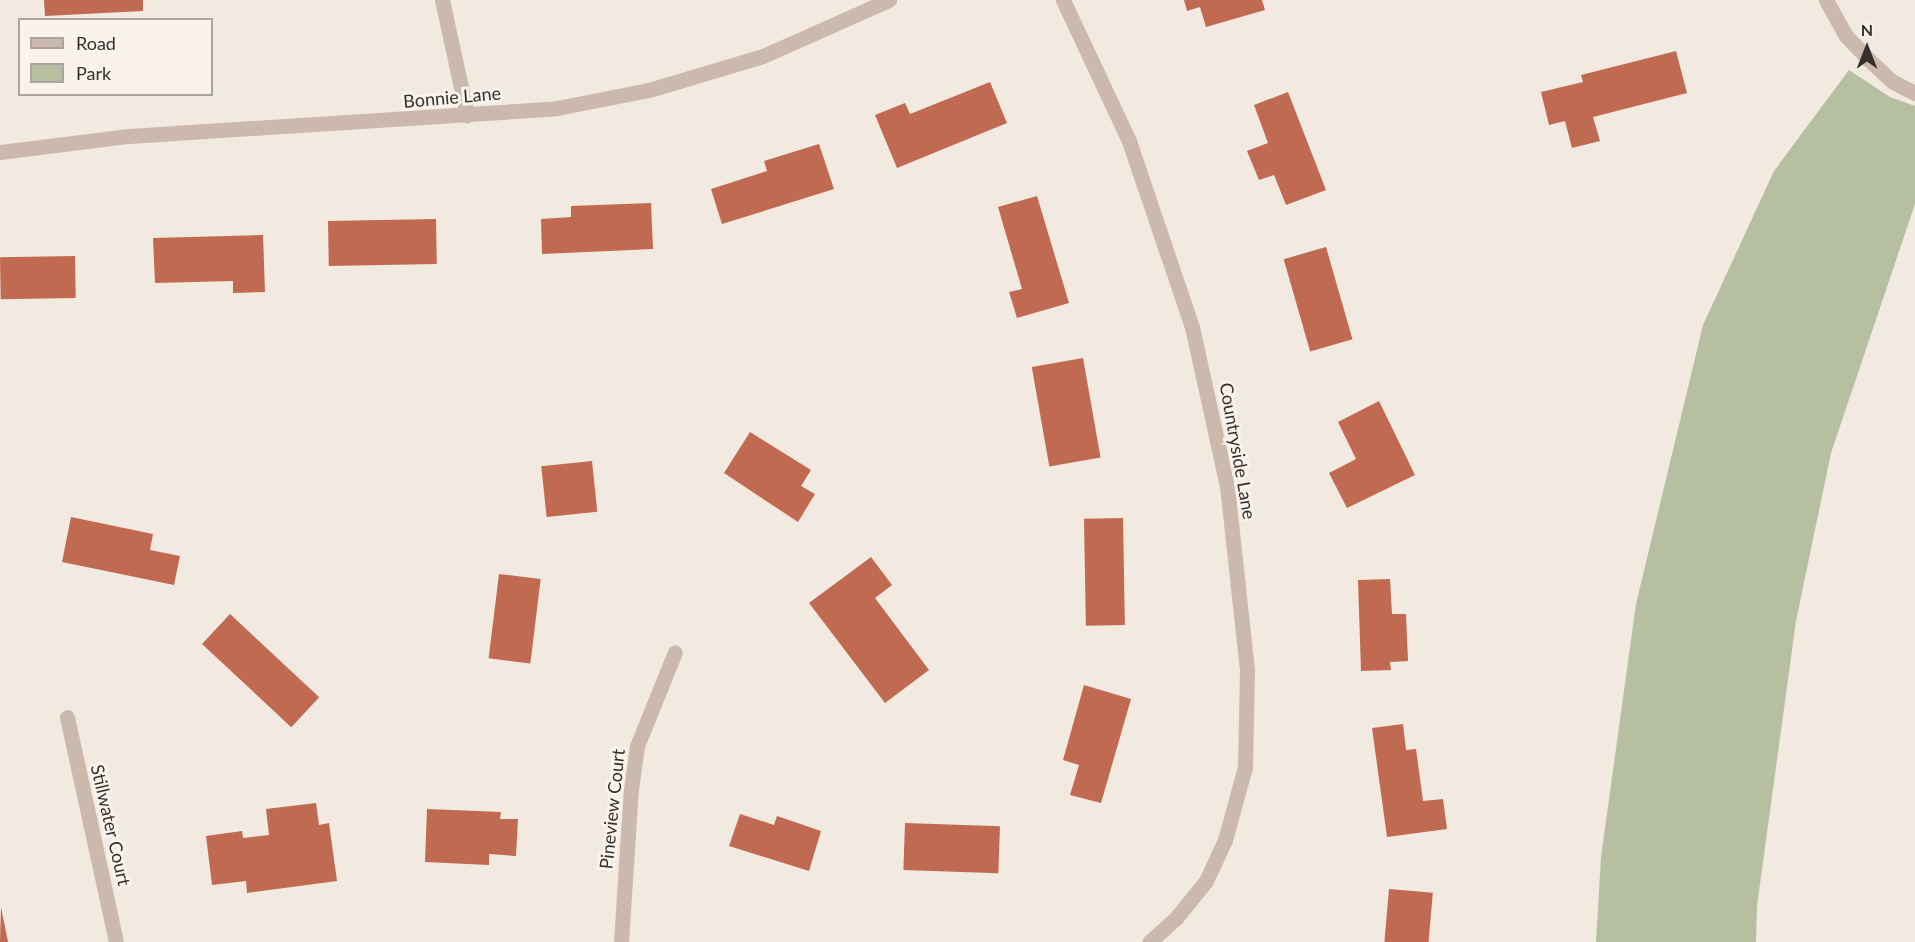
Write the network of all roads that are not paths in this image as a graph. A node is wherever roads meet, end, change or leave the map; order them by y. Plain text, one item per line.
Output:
1 (442, 0) edge
2 (889, 0) edge
3 (1063, 0) edge
4 (1826, 0) edge
5 (1915, 93) edge
6 (468, 115) junction
7 (0, 152) edge
8 (675, 652) dead end
9 (67, 717) dead end
10 (116, 942) edge
11 (621, 942) edge
12 (1149, 942) edge

1 - 6 street
2 - 6 street, Bonnie Lane
3 - 12 street, Countryside Lane
4 - 5 street
6 - 7 street, Bonnie Lane
8 - 11 street, Pineview Court
9 - 10 street, Stillwater Court

